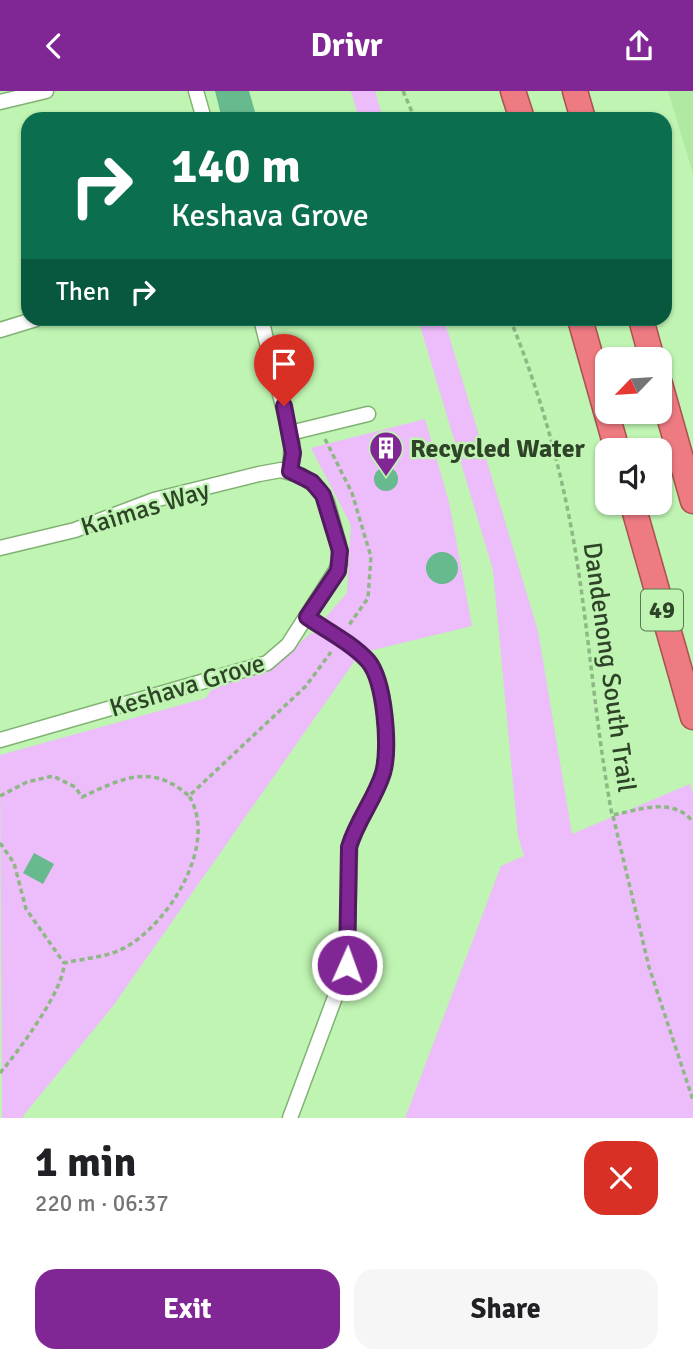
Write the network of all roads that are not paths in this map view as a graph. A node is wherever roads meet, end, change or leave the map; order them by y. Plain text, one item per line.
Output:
1 (46, 91) edge
2 (196, 91) edge
3 (513, 91) edge
4 (575, 91) edge
5 (0, 102) edge
6 (202, 112) edge
7 (520, 112) edge
8 (581, 112) edge
9 (21, 324) edge
10 (263, 326) edge
11 (582, 326) edge
12 (643, 326) edge
13 (0, 330) edge
14 (649, 347) edge
15 (368, 414) dead end
16 (671, 424) edge
17 (290, 433) junction
18 (614, 438) edge
19 (290, 471) junction
20 (693, 501) edge
21 (636, 515) edge
22 (0, 548) edge
23 (307, 617) junction
24 (693, 717) edge
25 (0, 740) edge
26 (290, 1118) edge

1 - 5 street
2 - 6 street
3 - 7 highway
4 - 8 highway
9 - 13 street
10 - 17 street
11 - 18 highway
12 - 14 highway
15 - 17 street
16 - 20 highway
17 - 19 street
19 - 22 street, Kaimas Way
19 - 23 street, Keshava Grove
21 - 24 highway, 49
23 - 25 street, Keshava Grove
23 - 26 street

